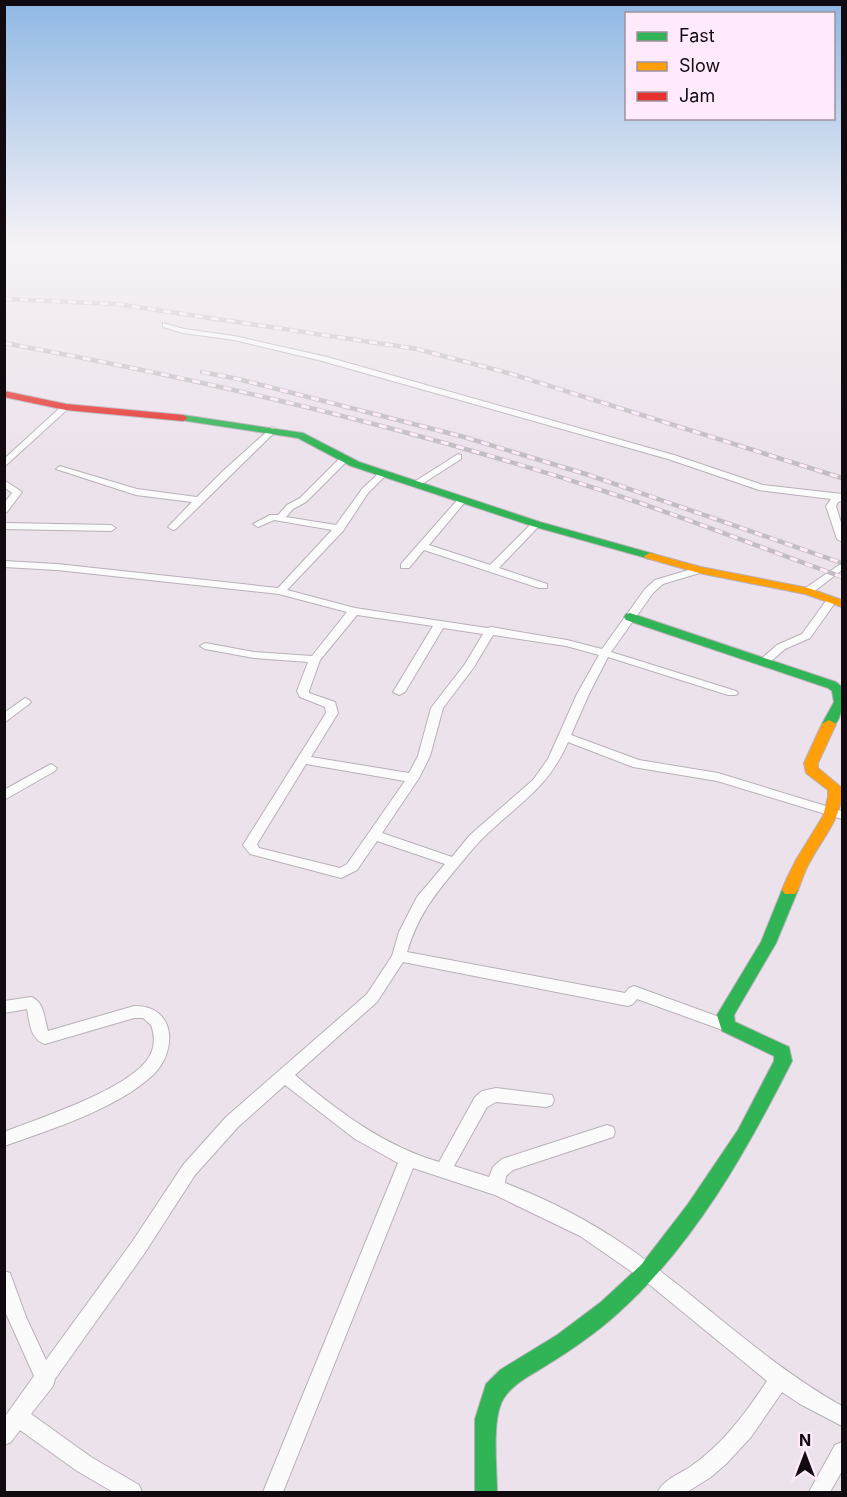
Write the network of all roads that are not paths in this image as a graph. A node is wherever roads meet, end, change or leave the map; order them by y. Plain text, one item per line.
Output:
1 (166, 325) dead end
2 (4, 394) edge
3 (66, 407) junction
4 (272, 430) junction
5 (458, 457) dead end
6 (344, 459) junction
7 (4, 465) edge
8 (60, 469) dead end
9 (384, 472) junction
10 (4, 483) edge
11 (416, 484) junction
12 (843, 498) edge
13 (199, 500) junction
14 (462, 500) junction
15 (4, 510) edge
16 (280, 517) junction
17 (258, 524) dead end
18 (536, 524) junction
19 (4, 526) edge
20 (111, 528) dead end
21 (173, 528) dead end
22 (340, 529) junction
23 (843, 539) edge
24 (423, 546) junction
25 (4, 564) edge
26 (405, 566) dead end
27 (843, 566) edge
28 (491, 570) junction
29 (699, 570) junction
30 (543, 586) dead end
31 (280, 591) junction
32 (808, 591) junction
33 (837, 602) edge
34 (354, 611) junction
35 (630, 617) junction
36 (440, 623) junction
37 (491, 630) junction
38 (205, 646) dead end
39 (605, 653) junction
40 (315, 659) junction
41 (765, 661) junction
42 (399, 692) dead end
43 (732, 693) dead end
44 (25, 702) dead end
45 (4, 719) edge
46 (566, 737) junction
47 (305, 760) junction
48 (51, 768) dead end
49 (413, 778) junction
50 (4, 796) edge
51 (837, 813) edge
52 (374, 835) junction
53 (453, 862) junction
54 (399, 956) junction
55 (4, 1006) edge
56 (728, 1026) junction
57 (286, 1077) junction
58 (546, 1100) dead end
59 (607, 1132) dead end
60 (4, 1139) edge
61 (408, 1160) junction
62 (443, 1171) junction
63 (495, 1186) junction
64 (648, 1272) junction
65 (4, 1279) edge
66 (46, 1379) junction
67 (779, 1380) junction
68 (843, 1416) edge
69 (18, 1417) junction
70 (4, 1435) edge
71 (843, 1452) edge
72 (132, 1492) edge
73 (273, 1492) edge
74 (486, 1492) edge
75 (668, 1492) edge
76 (819, 1492) edge

1 - 12 street
2 - 3 main road
3 - 4 main road
3 - 7 street
4 - 6 main road
4 - 13 street
5 - 11 street
6 - 9 main road
6 - 16 street
8 - 13 street
9 - 11 main road
9 - 22 street
10 - 15 street
11 - 14 main road
12 - 23 street
13 - 21 street
14 - 18 main road
14 - 24 street
16 - 17 street
16 - 22 street
18 - 28 street
18 - 29 main road
19 - 20 street
22 - 31 street
24 - 26 street
24 - 28 street
25 - 31 street
27 - 32 street
28 - 30 street
29 - 32 main road
29 - 35 street
31 - 34 street
32 - 33 main road
33 - 41 street
34 - 36 street
34 - 40 street
35 - 39 street
35 - 41 main road
36 - 37 street
36 - 42 street
37 - 39 street
37 - 49 street
38 - 40 street
39 - 43 street
39 - 46 street
40 - 47 street
41 - 51 main road
44 - 45 street
46 - 51 street
46 - 53 street
47 - 49 street
47 - 52 street
48 - 50 street
49 - 52 street
51 - 56 main road
52 - 53 street
53 - 54 street
54 - 56 street
54 - 57 street
55 - 60 street
56 - 64 main road
57 - 61 street
57 - 66 street
58 - 62 street
59 - 63 street
61 - 62 street
61 - 73 street
62 - 63 street
63 - 64 street
64 - 67 street
64 - 74 main road
65 - 66 street
66 - 69 street
67 - 68 street
67 - 75 street
69 - 70 street
69 - 72 street
71 - 76 street

